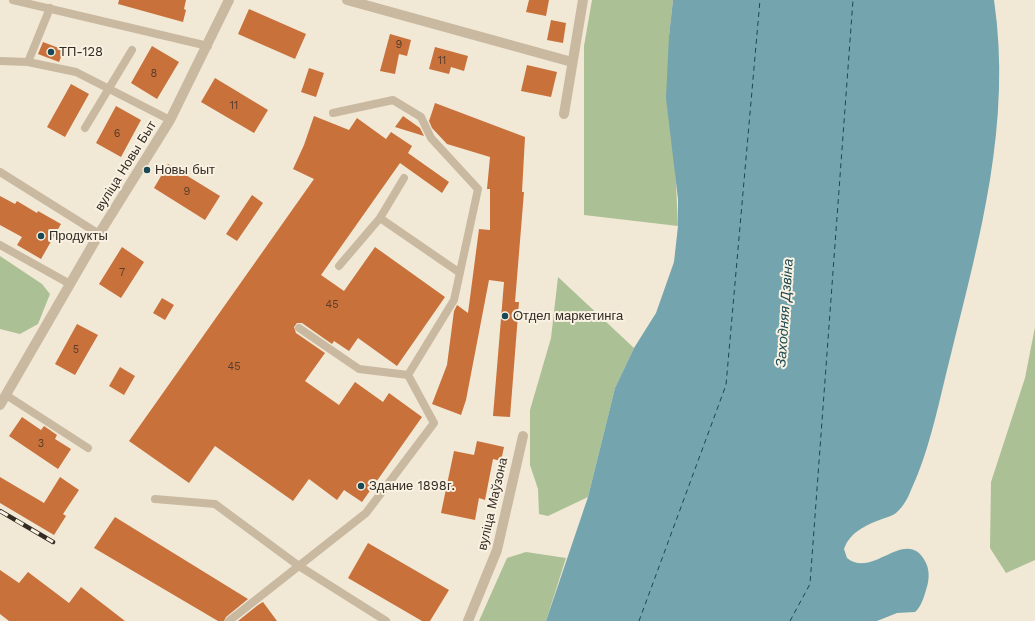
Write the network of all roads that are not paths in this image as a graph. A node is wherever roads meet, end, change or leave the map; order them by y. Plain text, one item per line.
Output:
1 (13, 0) edge
2 (229, 0) edge
3 (351, 0) edge
4 (583, 0) edge
5 (50, 8) junction
6 (208, 46) junction
7 (132, 50) dead end
8 (0, 61) edge
9 (28, 62) junction
10 (572, 62) junction
11 (108, 88) junction
12 (333, 113) dead end
13 (564, 114) dead end
14 (170, 120) junction
15 (85, 128) dead end
16 (0, 172) edge
17 (404, 178) dead end
18 (380, 218) junction
19 (99, 234) junction
20 (0, 245) edge
21 (339, 266) dead end
22 (460, 273) junction
23 (70, 284) junction
24 (299, 328) dead end
25 (408, 375) junction
26 (6, 395) junction
27 (0, 405) edge
28 (523, 436) dead end
29 (88, 448) dead end
30 (155, 499) dead end
31 (299, 566) junction
32 (229, 621) edge
33 (386, 621) edge
34 (468, 621) edge

1 - 5 lane
2 - 6 street, вуліца Новы Быт
3 - 10 street
4 - 10 street
5 - 6 lane
5 - 9 lane
6 - 14 street, вуліца Новы Быт
7 - 11 lane
8 - 9 lane
9 - 11 lane
10 - 13 street
11 - 14 lane
11 - 15 lane
12 - 22 lane
14 - 19 street, вуліца Новы Быт
16 - 19 lane
17 - 18 lane
18 - 21 lane
18 - 22 lane
19 - 23 street, вуліца Новы Быт
20 - 23 lane
22 - 25 lane
23 - 26 street, вуліца Новы Быт
24 - 25 lane
25 - 31 lane
26 - 27 street, вуліца Новы Быт
26 - 29 lane
28 - 34 street, вуліца Маўзона
30 - 31 lane
31 - 32 lane
31 - 33 lane

